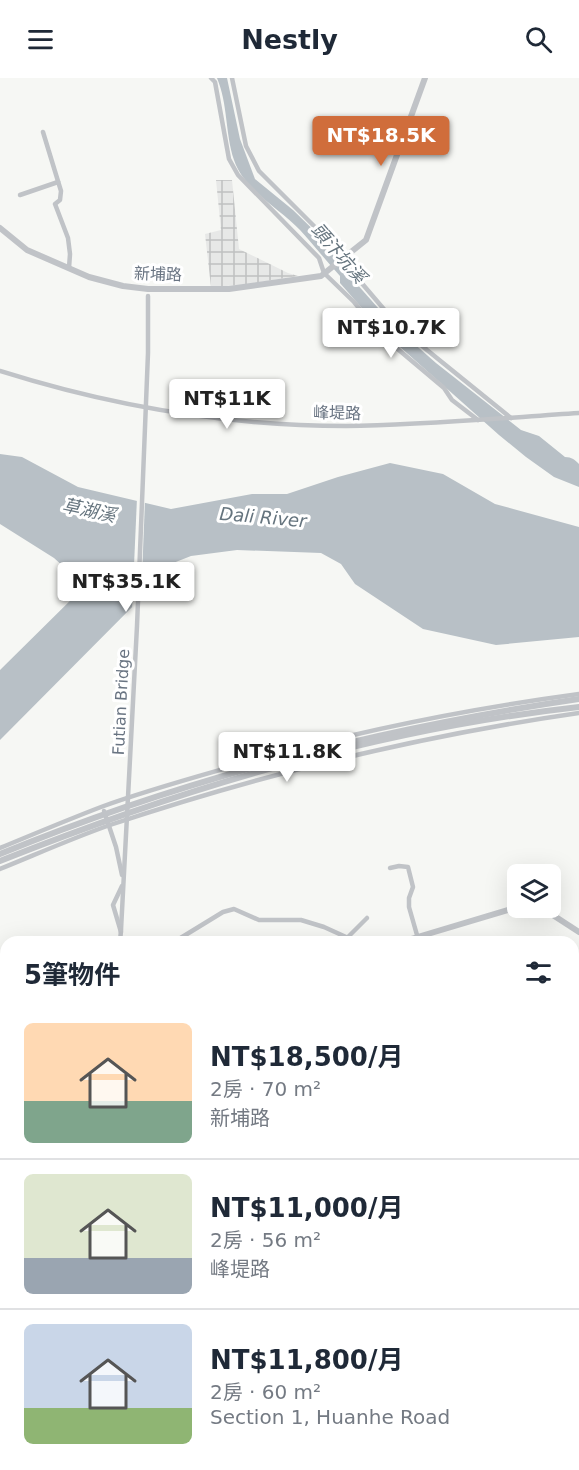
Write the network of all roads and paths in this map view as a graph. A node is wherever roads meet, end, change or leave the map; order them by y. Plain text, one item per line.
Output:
1 (211, 78) edge
2 (232, 78) edge
3 (425, 78) edge
4 (43, 132) dead end
5 (58, 182) junction
6 (20, 195) dead end
7 (0, 228) edge
8 (342, 261) junction
9 (69, 268) junction
10 (326, 272) junction
11 (148, 292) junction
12 (0, 370) edge
13 (579, 413) edge
14 (511, 418) junction
15 (478, 420) junction
16 (579, 694) edge
17 (579, 699) edge
18 (579, 707) edge
19 (579, 713) edge
20 (106, 816) junction
21 (0, 848) edge
22 (0, 854) edge
23 (0, 861) edge
24 (0, 868) edge
25 (390, 868) dead end
26 (507, 911) edge
27 (367, 918) dead end
28 (557, 918) edge
29 (121, 931) junction
30 (579, 932) edge
31 (121, 936) edge
32 (185, 936) edge
33 (345, 936) edge
34 (349, 936) edge
35 (417, 936) edge
36 (430, 936) edge

1 - 10 street
2 - 8 street
3 - 8 street
4 - 5 street
5 - 6 street
5 - 9 street
7 - 9 street, 新埔路
8 - 10 street, 新埔路
8 - 14 street
9 - 11 street, 新埔路
10 - 11 street, 新埔路
10 - 15 street
11 - 29 street, Futian Bridge, bridge
12 - 15 street, 峰堤路
13 - 14 street
14 - 15 street
16 - 20 street
17 - 20 street
18 - 20 street
19 - 20 street
20 - 21 street
20 - 22 street
20 - 23 street
20 - 24 street
20 - 29 street
25 - 35 street
26 - 36 street
27 - 34 street
28 - 30 street
29 - 31 street
32 - 33 street

